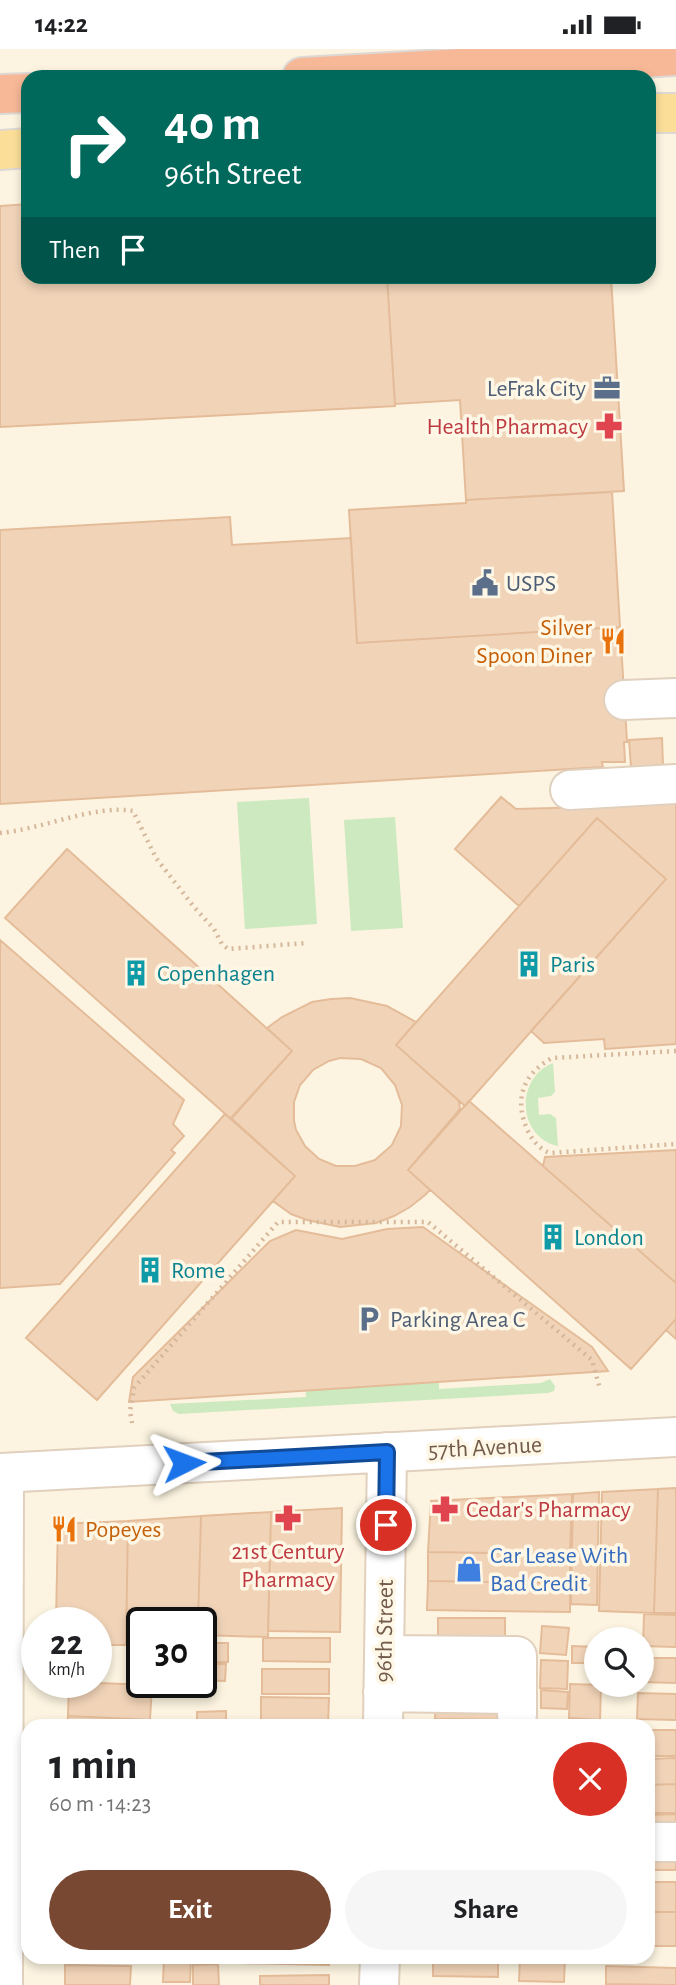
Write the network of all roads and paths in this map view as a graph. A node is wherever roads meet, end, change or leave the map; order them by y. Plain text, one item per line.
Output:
1 (676, 56) edge
2 (429, 70) edge
3 (21, 93) edge
4 (0, 94) edge
5 (656, 113) edge
6 (676, 113) edge
7 (21, 148) edge
8 (0, 150) edge
9 (676, 698) edge
10 (624, 700) dead end
11 (676, 784) edge
12 (570, 790) dead end
13 (0, 833) edge
14 (307, 943) dead end
15 (676, 1051) edge
16 (676, 1144) edge
17 (600, 1389) dead end
18 (132, 1423) dead end
19 (676, 1437) edge
20 (387, 1452) junction
21 (2, 1473) edge
22 (384, 1655) junction
23 (383, 1709) edge
24 (655, 1842) edge
25 (676, 1842) edge
26 (380, 1964) edge
27 (3, 1985) edge
28 (379, 1985) edge

1 - 2 highway
3 - 4 highway
5 - 6 main road
7 - 8 main road
9 - 10 street
11 - 12 street
13 - 14 path
15 - 16 path
17 - 18 path
19 - 20 street, 57th Avenue
20 - 21 street, 57th Avenue
20 - 22 street, 96th Street
21 - 27 street
22 - 23 street, 96th Street
22 - 23 street
24 - 25 street
26 - 28 street

